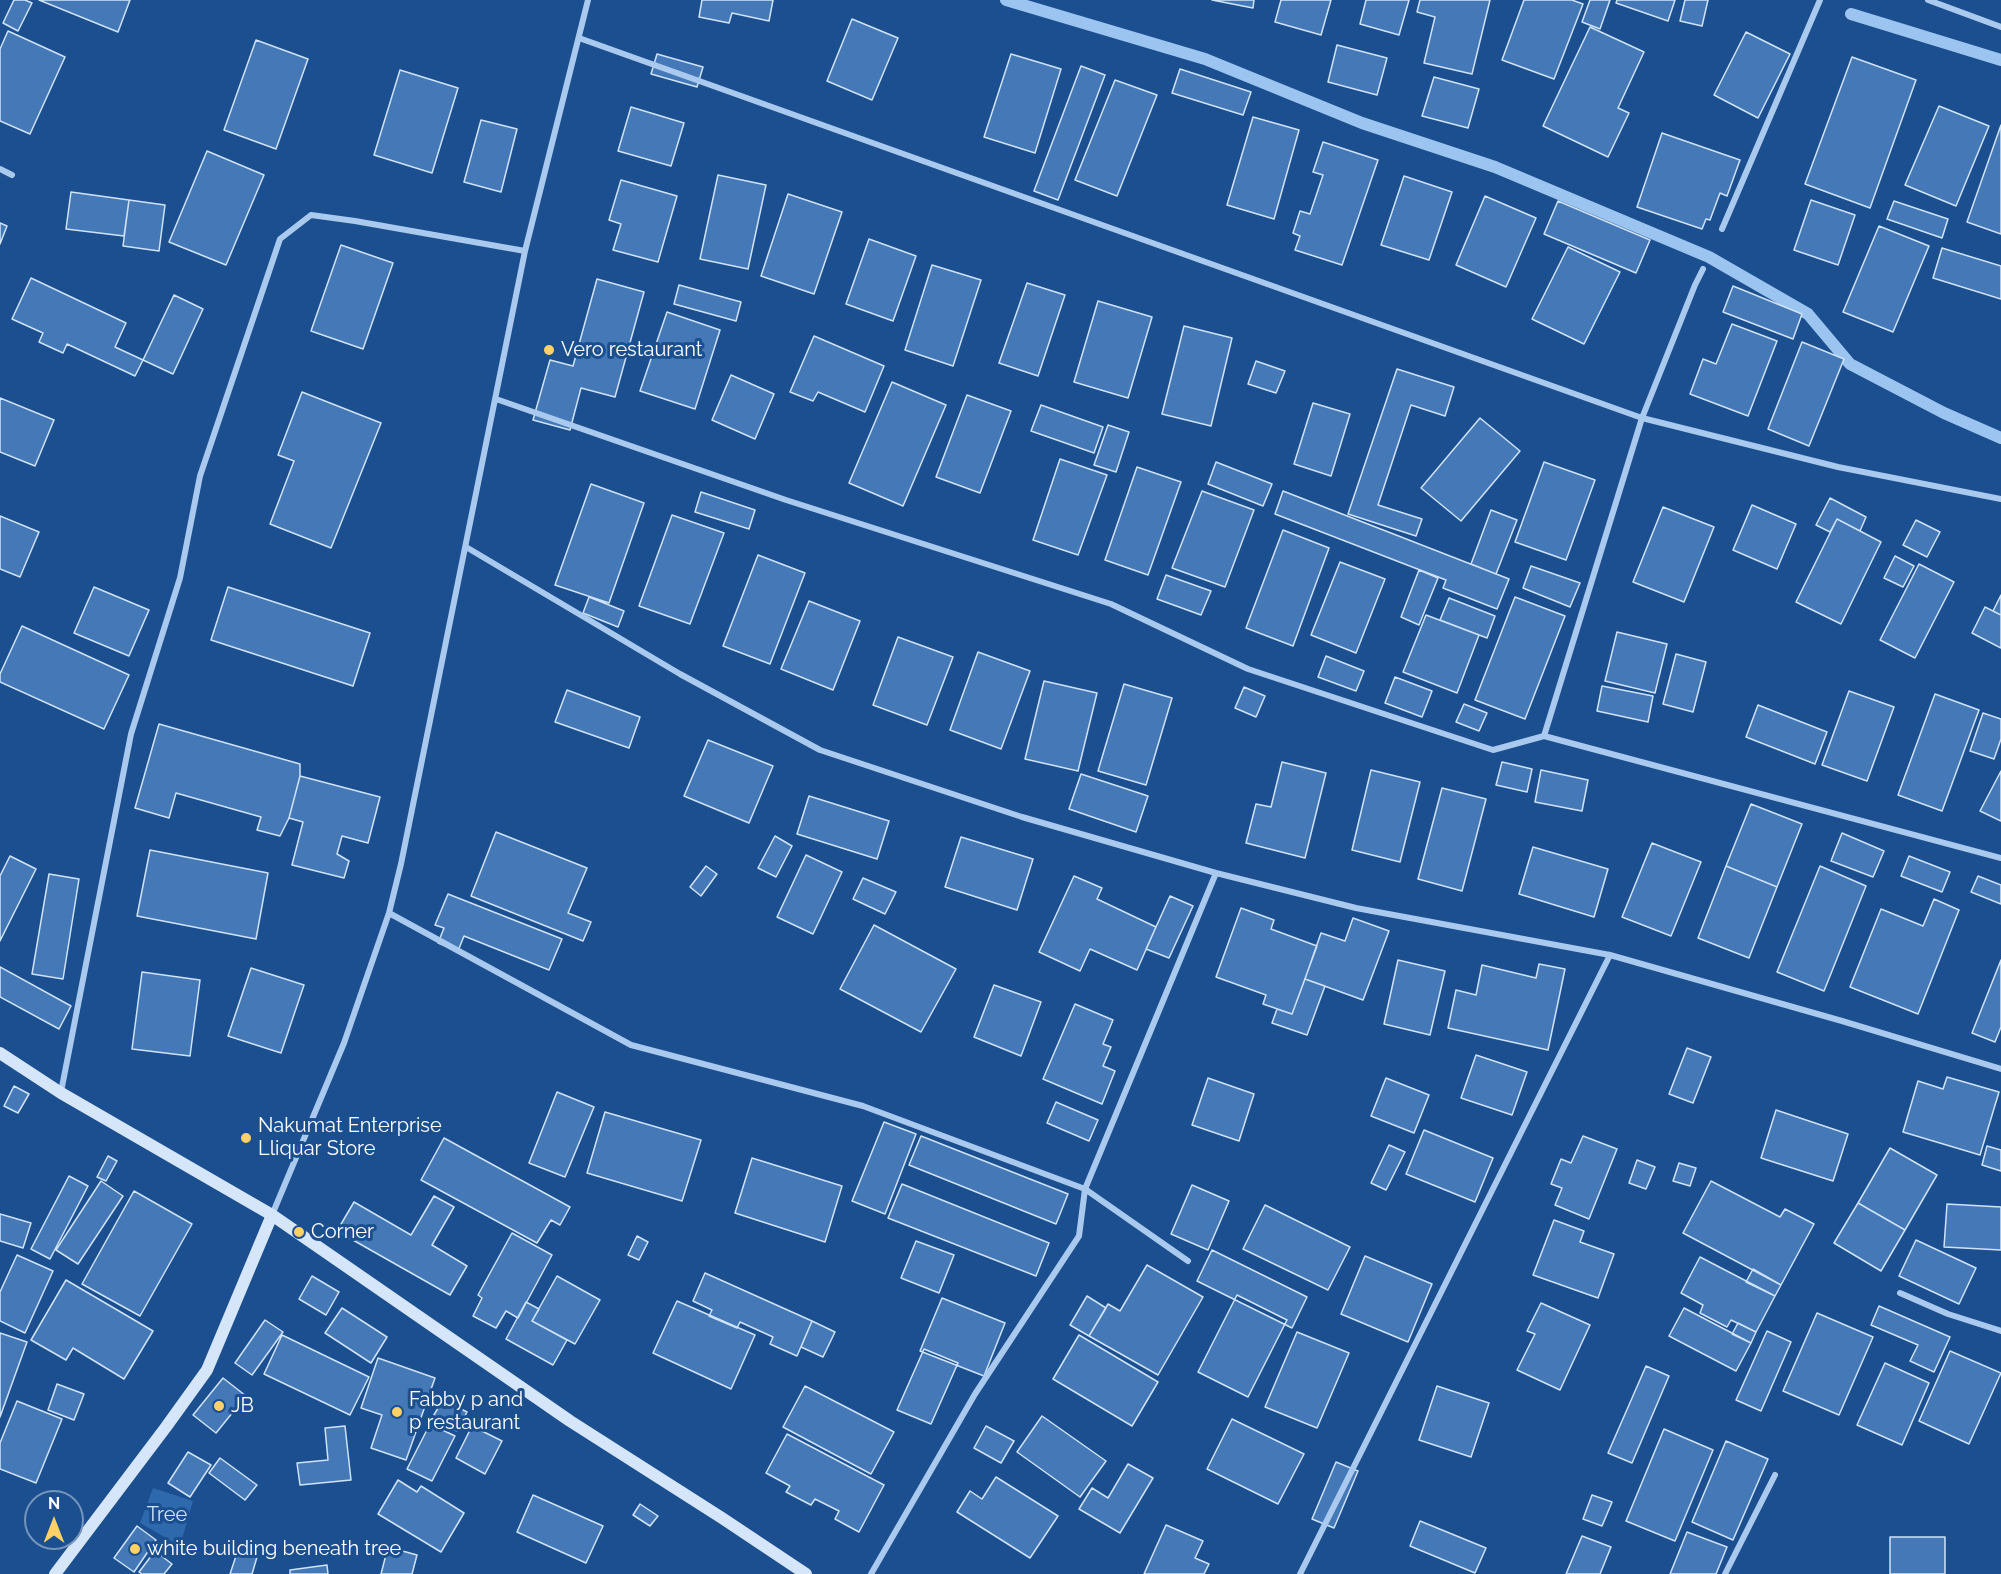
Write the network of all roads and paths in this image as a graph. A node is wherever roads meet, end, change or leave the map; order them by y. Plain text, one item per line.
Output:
1 (588, 0) edge
2 (1820, 0) edge
3 (1928, 0) edge
4 (2001, 27) edge
5 (579, 38) junction
6 (0, 169) edge
7 (12, 175) dead end
8 (1722, 229) dead end
9 (525, 251) junction
10 (1703, 269) dead end
11 (496, 399) junction
12 (1642, 418) junction
13 (2001, 499) edge
14 (465, 547) junction
15 (1544, 736) junction
16 (2001, 858) edge
17 (1216, 873) junction
18 (388, 913) junction
19 (1610, 955) junction
20 (0, 1053) edge
21 (2001, 1069) edge
22 (61, 1093) junction
23 (1085, 1190) junction
24 (272, 1215) junction
25 (1188, 1261) dead end
26 (1900, 1293) dead end
27 (2001, 1332) edge
28 (1775, 1475) dead end
29 (55, 1574) edge
30 (806, 1574) edge
31 (871, 1574) edge
32 (1300, 1574) edge
33 (1725, 1574) edge

1 - 5 street
2 - 8 street
3 - 4 street
5 - 9 street
5 - 12 street
6 - 7 street
9 - 11 street
9 - 22 street
10 - 12 street
11 - 14 street
11 - 15 street
12 - 13 street
12 - 15 street
14 - 17 street
14 - 18 street
15 - 16 street
17 - 19 street
17 - 23 street
18 - 23 street
18 - 24 street
19 - 21 street
19 - 32 street
20 - 22 street
22 - 24 street
23 - 25 street
23 - 31 street
24 - 29 street
24 - 30 street
26 - 27 street
28 - 33 street

